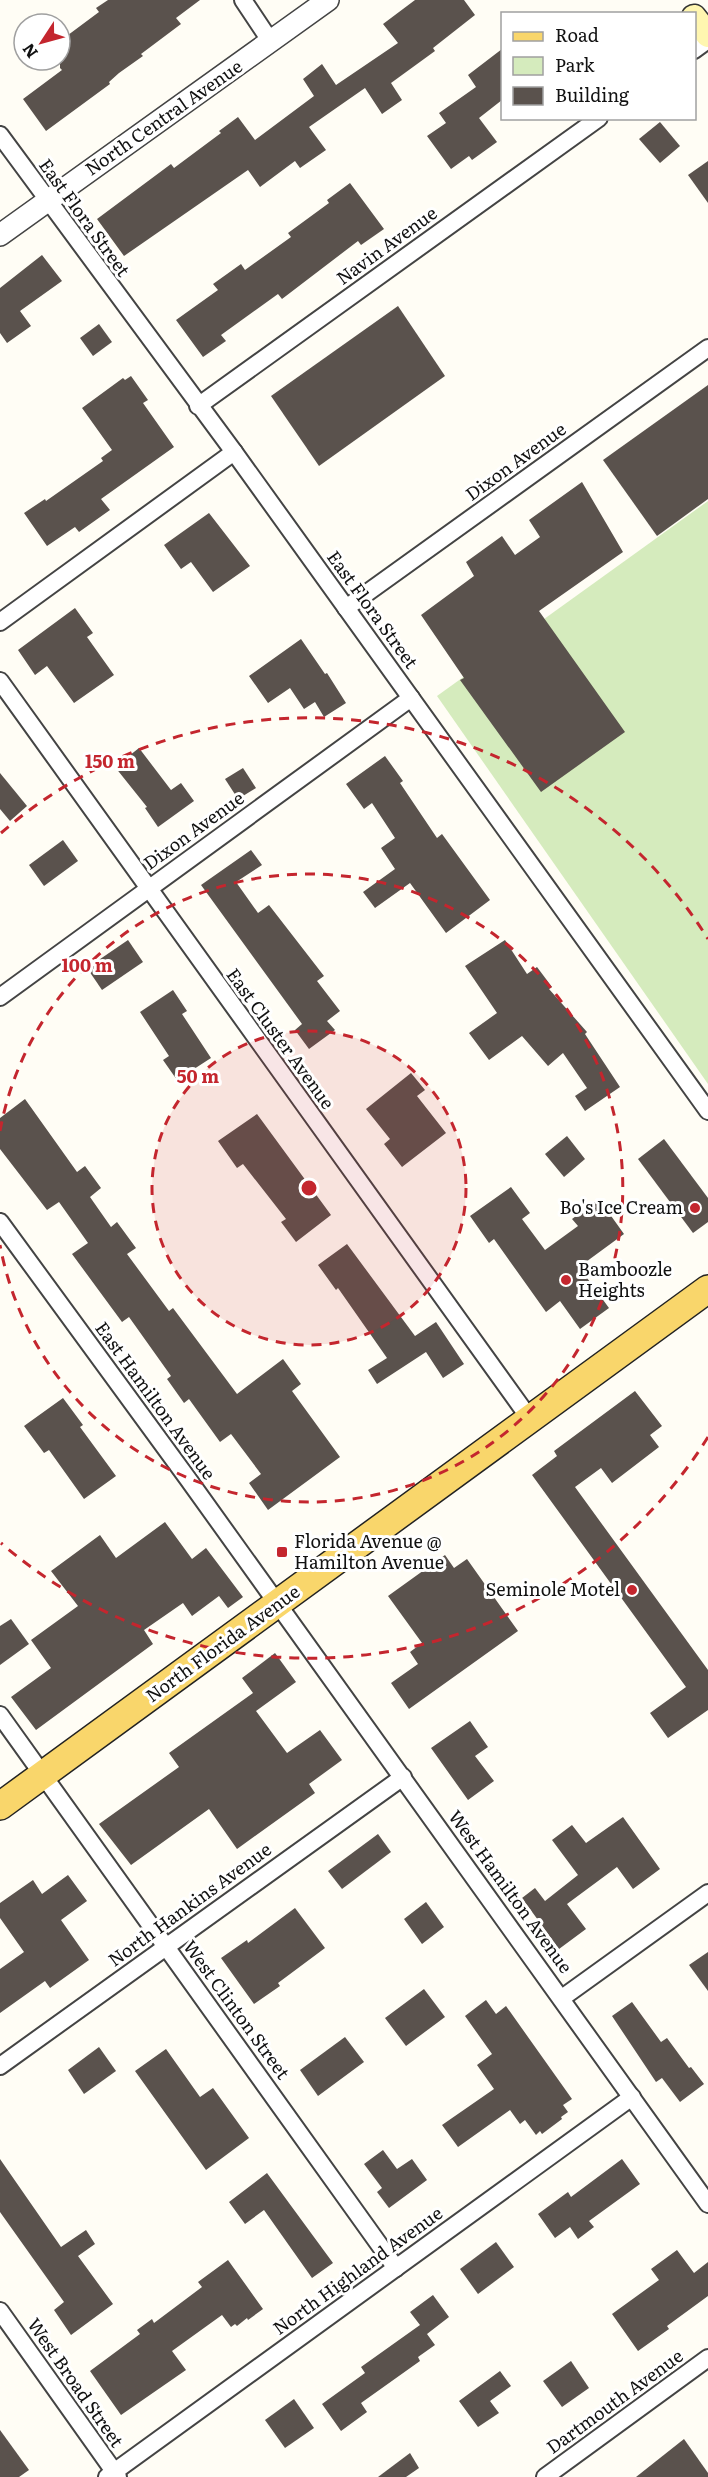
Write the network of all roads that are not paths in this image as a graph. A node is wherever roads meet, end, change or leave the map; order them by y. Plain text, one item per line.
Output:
1 (243, 0) edge
2 (328, 0) edge
3 (696, 19) edge
4 (708, 35) edge
5 (271, 42) junction
6 (596, 120) edge
7 (0, 135) edge
8 (48, 201) junction
9 (0, 234) edge
10 (708, 348) edge
11 (198, 406) junction
12 (234, 452) junction
13 (346, 608) junction
14 (0, 622) edge
15 (0, 681) edge
16 (411, 698) junction
17 (147, 890) junction
18 (0, 997) edge
19 (708, 1111) edge
20 (0, 1222) edge
21 (708, 1289) edge
22 (530, 1419) junction
23 (278, 1604) junction
24 (0, 1715) edge
25 (43, 1775) junction
26 (403, 1777) junction
27 (0, 1806) edge
28 (708, 1893) edge
29 (166, 1946) junction
30 (562, 1998) junction
31 (0, 2066) edge
32 (632, 2097) junction
33 (708, 2204) edge
34 (396, 2268) junction
35 (0, 2311) edge
36 (708, 2358) edge
37 (113, 2475) edge
38 (545, 2477) edge

1 - 5 street
2 - 5 street, North Central Avenue
3 - 4 main road
5 - 8 street, North Central Avenue
6 - 11 street, Navin Avenue
7 - 8 street, East Flora Street
8 - 9 street, North Central Avenue
8 - 11 street, East Flora Street
10 - 13 street, Dixon Avenue
11 - 12 street, East Flora Street
12 - 13 street, East Flora Street
12 - 14 street
13 - 16 street, East Flora Street
15 - 17 street, East Cluster Avenue
16 - 17 street, Dixon Avenue
16 - 19 street, East Flora Street
17 - 18 street, Dixon Avenue
17 - 22 street, East Cluster Avenue
20 - 23 street, East Hamilton Avenue
21 - 22 main road, North Florida Avenue
22 - 23 main road, North Florida Avenue
23 - 25 main road, North Florida Avenue
23 - 26 street, West Hamilton Avenue
24 - 25 street, West Clinton Street
25 - 27 main road, North Florida Avenue
25 - 29 street, West Clinton Street
26 - 29 street, North Hankins Avenue
26 - 30 street, West Hamilton Avenue
28 - 30 street
29 - 31 street, North Hankins Avenue
29 - 34 street, West Clinton Street
30 - 32 street, West Hamilton Avenue
32 - 33 street, West Hamilton Avenue
32 - 34 street, North Highland Avenue
34 - 37 street, North Highland Avenue
35 - 37 street, West Broad Street
36 - 38 street, Dartmouth Avenue

